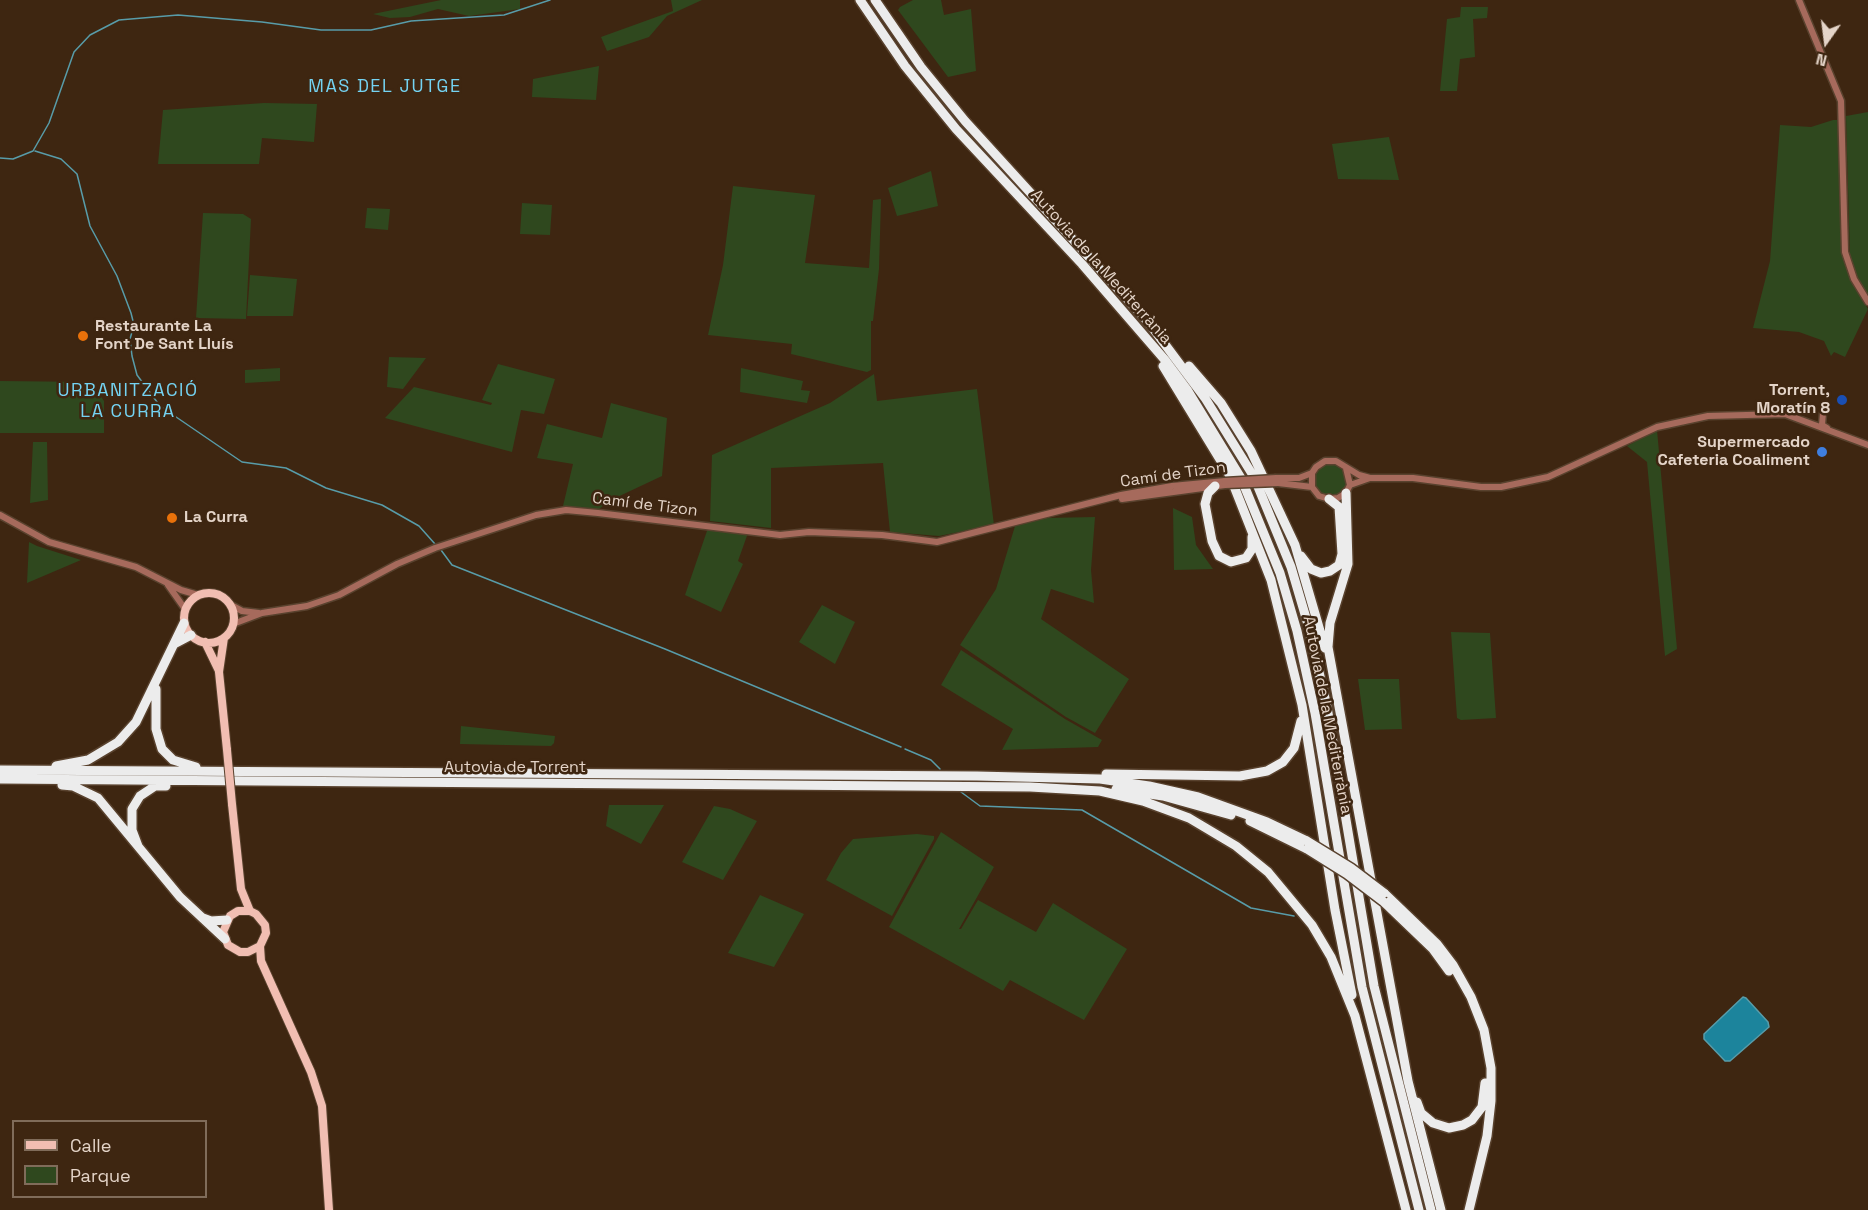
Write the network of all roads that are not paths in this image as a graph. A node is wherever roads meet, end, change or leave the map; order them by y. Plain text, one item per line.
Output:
1 (875, 0) edge
2 (1799, 0) edge
3 (863, 3) edge
4 (1868, 302) edge
5 (1149, 323) junction
6 (1158, 353) junction
7 (1823, 414) dead end
8 (1836, 432) junction
9 (1868, 445) edge
10 (1346, 468) junction
11 (1312, 473) junction
12 (1370, 478) junction
13 (1277, 481) junction
14 (1225, 483) junction
15 (1215, 486) junction
16 (1312, 487) junction
17 (1348, 489) junction
18 (1329, 499) junction
19 (0, 515) edge
20 (1039, 516) junction
21 (1250, 522) junction
22 (1295, 545) junction
23 (165, 582) junction
24 (198, 595) junction
25 (231, 605) junction
26 (185, 609) junction
27 (262, 613) junction
28 (184, 623) junction
29 (233, 624) junction
30 (191, 635) junction
31 (224, 638) junction
32 (206, 642) junction
33 (174, 644) junction
34 (158, 672) junction
35 (219, 672) junction
36 (1338, 697) junction
37 (1299, 698) junction
38 (0, 768) edge
39 (324, 771) junction
40 (978, 776) junction
41 (0, 781) edge
42 (436, 783) junction
43 (1030, 787) junction
44 (1307, 845) junction
45 (138, 846) junction
46 (240, 889) junction
47 (1384, 898) junction
48 (250, 911) junction
49 (199, 917) junction
50 (230, 917) junction
51 (225, 939) junction
52 (260, 946) junction
53 (248, 952) junction
54 (261, 961) junction
55 (1355, 1016) junction
56 (1408, 1074) junction
57 (329, 1210) edge
58 (1406, 1210) edge
59 (1419, 1210) edge
60 (1431, 1210) edge
61 (1441, 1210) edge
62 (1469, 1210) edge

1 - 5 highway, Autovia de la Mediterrània
2 - 4 street
3 - 6 highway, Autovia de la Mediterrània
5 - 22 highway
5 - 60 highway, Autovia de la Mediterrània
6 - 21 highway
6 - 59 highway, Autovia de la Mediterrània
7 - 8 street
8 - 9 street
8 - 12 street
10 - 11 street
10 - 12 street
10 - 17 street
11 - 13 street, Camí de Tizon
11 - 16 street
12 - 17 street
13 - 14 street, Camí de Tizon, bridge
13 - 16 street, Camí de Tizon
14 - 15 street, Camí de Tizon
14 - 20 street, Camí de Tizon
15 - 20 street, Camí de Tizon
15 - 21 highway
16 - 18 street
17 - 18 street
17 - 36 highway
18 - 22 highway
19 - 23 street
20 - 27 street, Camí de Tizon
21 - 37 highway
22 - 36 highway
23 - 24 street
23 - 26 street
24 - 25 main road
24 - 26 main road
25 - 27 street, Camí de Tizon
25 - 29 main road
26 - 28 main road
27 - 29 street, Camí de Tizon
28 - 30 main road
28 - 33 highway
29 - 31 main road
30 - 32 main road
30 - 33 highway
31 - 32 main road
31 - 35 main road
32 - 35 main road
33 - 34 highway
34 - 38 highway
34 - 39 highway
35 - 46 main road, bridge
36 - 56 highway
37 - 40 highway
37 - 55 highway
38 - 39 highway, Autovia de Torrent
39 - 40 highway, Autovia de Torrent
40 - 44 highway
41 - 42 highway, Autovia de Torrent
41 - 45 highway
42 - 43 highway, Autovia de Torrent
42 - 45 highway
43 - 44 highway
43 - 55 highway
44 - 47 highway, bridge
45 - 49 highway
46 - 48 main road
46 - 50 main road
47 - 56 highway
47 - 62 highway
48 - 50 main road
48 - 52 main road
49 - 50 highway
49 - 51 highway
50 - 51 main road
51 - 53 main road
52 - 53 main road
52 - 54 main road
53 - 54 main road
54 - 57 main road
55 - 58 highway
56 - 61 highway

